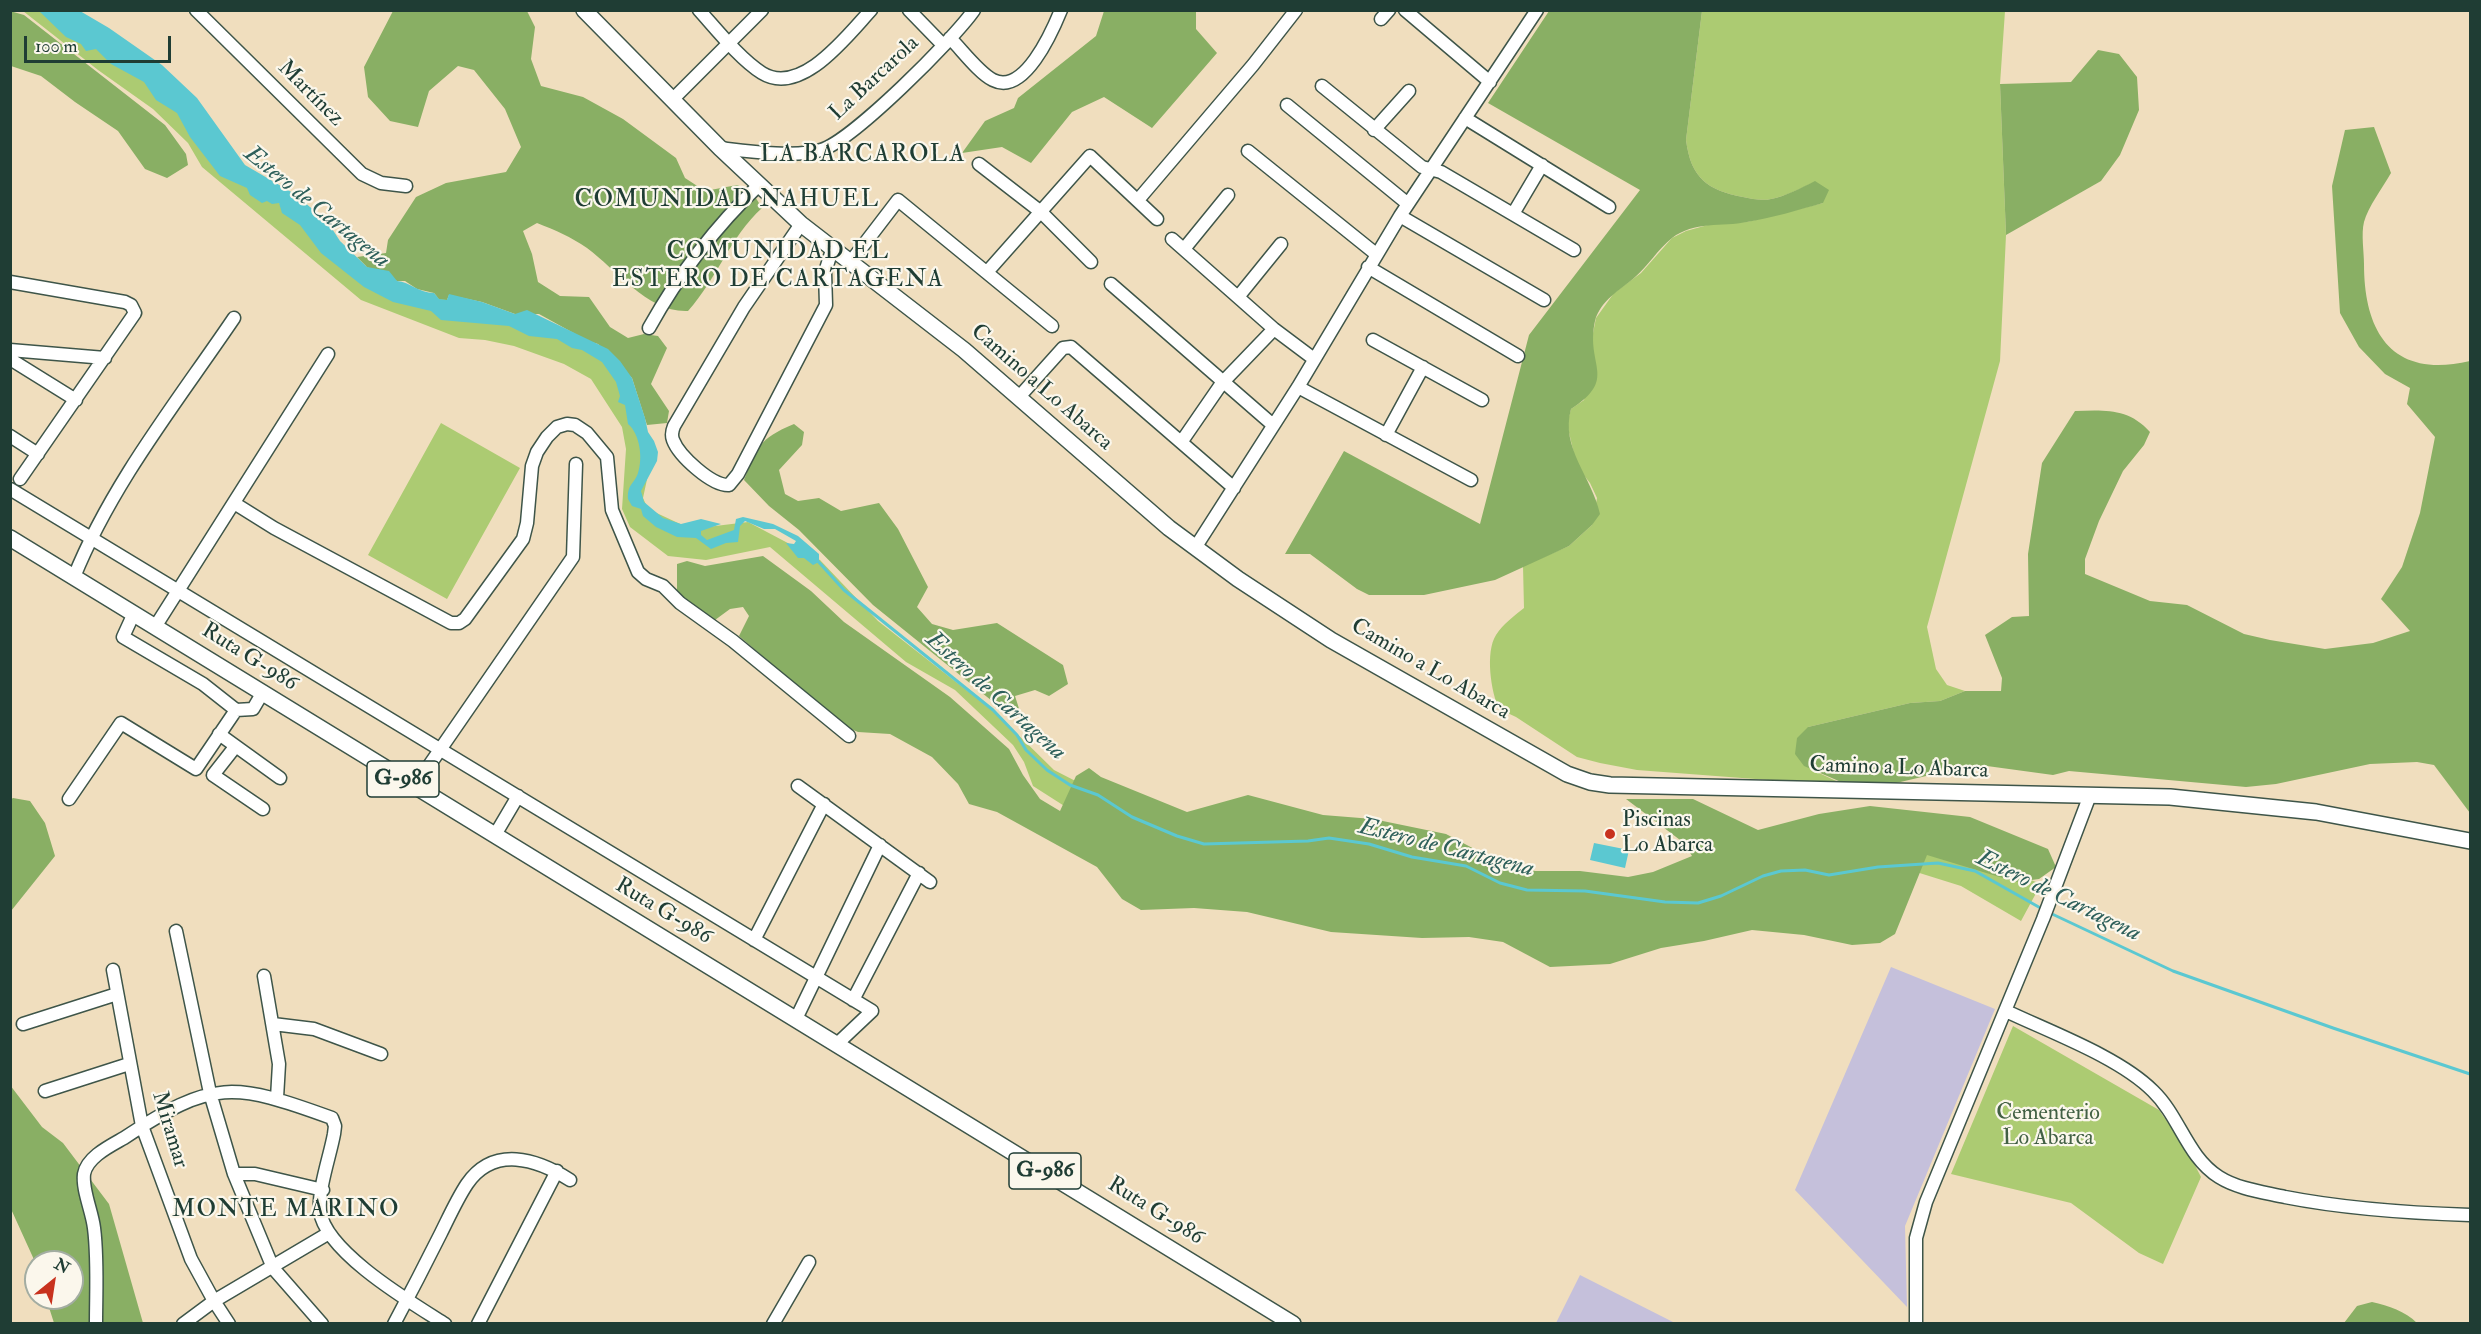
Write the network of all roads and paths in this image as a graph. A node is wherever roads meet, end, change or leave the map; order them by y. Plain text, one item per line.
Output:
1 (196, 10) edge
2 (584, 10) edge
3 (699, 10) edge
4 (762, 10) edge
5 (871, 10) edge
6 (909, 10) edge
7 (974, 10) edge
8 (1060, 10) edge
9 (1296, 10) edge
10 (1405, 10) edge
11 (1537, 10) edge
12 (729, 42) junction
13 (946, 42) junction
14 (1490, 82) junction
15 (1322, 86) dead end
16 (1409, 91) dead end
17 (672, 100) junction
18 (1287, 105) dead end
19 (1465, 118) junction
20 (1374, 130) junction
21 (720, 148) junction
22 (1248, 150) dead end
23 (979, 164) dead end
24 (1542, 165) junction
25 (1431, 170) junction
26 (759, 185) junction
27 (406, 186) dead end
28 (1228, 195) dead end
29 (1137, 200) junction
30 (1408, 204) junction
31 (1609, 207) dead end
32 (1041, 212) junction
33 (1513, 214) junction
34 (1400, 216) junction
35 (1158, 219) dead end
36 (801, 224) junction
37 (1172, 239) dead end
38 (1281, 244) dead end
39 (1184, 249) junction
40 (1574, 249) dead end
41 (832, 250) junction
42 (1376, 254) junction
43 (1091, 262) dead end
44 (849, 264) junction
45 (1368, 267) junction
46 (988, 272) junction
47 (10, 282) edge
48 (1111, 284) dead end
49 (1238, 297) junction
50 (1544, 300) dead end
51 (234, 318) dead end
52 (1052, 326) dead end
53 (650, 328) dead end
54 (1274, 329) junction
55 (1373, 340) dead end
56 (10, 350) edge
57 (328, 354) dead end
58 (1518, 356) dead end
59 (105, 358) junction
60 (10, 359) edge
61 (1314, 359) junction
62 (1423, 367) junction
63 (1222, 383) junction
64 (1298, 387) junction
65 (1019, 397) junction
66 (76, 400) junction
67 (1482, 400) dead end
68 (1273, 425) junction
69 (1386, 435) junction
70 (10, 436) edge
71 (1182, 441) junction
72 (38, 454) junction
73 (576, 464) dead end
74 (20, 479) dead end
75 (1471, 480) dead end
76 (1234, 488) junction
77 (10, 489) edge
78 (234, 503) junction
79 (10, 538) edge
80 (90, 538) junction
81 (1196, 548) junction
82 (74, 577) junction
83 (177, 592) junction
84 (134, 613) junction
85 (155, 627) junction
86 (263, 692) junction
87 (236, 710) junction
88 (219, 734) junction
89 (849, 736) dead end
90 (235, 747) junction
91 (441, 749) junction
92 (280, 778) dead end
93 (415, 786) junction
94 (798, 786) dead end
95 (2090, 795) junction
96 (518, 796) junction
97 (69, 800) dead end
98 (824, 804) junction
99 (263, 809) dead end
100 (495, 835) junction
101 (2470, 841) edge
102 (880, 845) junction
103 (919, 873) junction
104 (930, 882) dead end
105 (176, 931) dead end
106 (754, 940) junction
107 (113, 970) dead end
108 (264, 976) dead end
109 (816, 978) junction
110 (117, 994) junction
111 (853, 1000) junction
112 (2006, 1011) junction
113 (796, 1019) junction
114 (23, 1024) dead end
115 (273, 1024) junction
116 (837, 1044) junction
117 (381, 1054) dead end
118 (129, 1064) junction
119 (45, 1091) dead end
120 (210, 1093) junction
121 (278, 1098) junction
122 (142, 1126) junction
123 (557, 1171) junction
124 (234, 1174) junction
125 (570, 1180) dead end
126 (323, 1190) junction
127 (2470, 1215) edge
128 (329, 1233) junction
129 (809, 1262) dead end
130 (273, 1268) junction
131 (407, 1300) junction
132 (214, 1301) junction
133 (96, 1323) edge
134 (183, 1323) edge
135 (230, 1323) edge
136 (322, 1323) edge
137 (394, 1323) edge
138 (445, 1323) edge
139 (478, 1323) edge
140 (773, 1323) edge
141 (1293, 1323) edge
142 (1916, 1323) edge

1 - 27 street, Martínez
2 - 17 main road, Camino a Lo Abarca
3 - 12 street
4 - 12 street
5 - 12 street
6 - 13 street
7 - 13 street, La Barcarola
8 - 13 street
9 - 29 street
10 - 14 street
11 - 14 street
12 - 17 street
13 - 21 street, La Barcarola
14 - 19 street
15 - 20 street
16 - 20 street
17 - 21 main road, Camino a Lo Abarca
18 - 30 street
19 - 24 street
19 - 25 street
20 - 25 street
21 - 26 main road, Camino a Lo Abarca
22 - 42 street
23 - 32 street
24 - 31 street
24 - 33 street
25 - 30 street
25 - 33 street
26 - 36 main road, Camino a Lo Abarca
26 - 53 street
28 - 39 street
29 - 32 street
29 - 35 street
30 - 34 street
32 - 43 street
32 - 46 street
33 - 40 street
34 - 42 street
34 - 50 street
36 - 41 main road, Camino a Lo Abarca
36 - 41 street
37 - 39 street
38 - 49 street
39 - 49 street
41 - 44 main road, Camino a Lo Abarca
42 - 45 street
44 - 46 street
44 - 65 main road, Camino a Lo Abarca
45 - 58 street
45 - 61 street
46 - 52 street
47 - 59 street
48 - 63 street
49 - 54 street
51 - 80 street
54 - 61 street
54 - 63 street
55 - 62 street
56 - 59 street
57 - 78 street
59 - 66 street
60 - 66 street
61 - 64 street
62 - 67 street
62 - 69 street
63 - 68 street
63 - 71 street
64 - 68 street
64 - 69 street
65 - 71 street
65 - 81 main road, Camino a Lo Abarca
66 - 72 street
68 - 76 street
69 - 75 street
70 - 72 street
71 - 76 street
72 - 74 street
73 - 91 street
76 - 81 street
77 - 80 street
78 - 83 street
78 - 89 street
79 - 82 main road, Ruta G-986 / G-986
80 - 82 street
80 - 83 street
81 - 95 main road, Camino a Lo Abarca
82 - 84 main road, Ruta G-986 / G-986
83 - 85 street
83 - 91 street
84 - 85 main road, Ruta G-986 / G-986
84 - 87 street
85 - 86 main road, Ruta G-986 / G-986
86 - 87 street
86 - 93 main road, Ruta G-986 / G-986
87 - 88 street
88 - 90 street
88 - 97 street
90 - 92 street
90 - 99 street
91 - 93 street
91 - 96 street
93 - 100 main road, Ruta G-986 / G-986
94 - 98 street
95 - 101 main road, Camino a Lo Abarca
95 - 112 street
96 - 100 street
96 - 106 street
98 - 102 street
98 - 106 street
100 - 113 main road, Ruta G-986 / G-986
102 - 103 street
102 - 109 street
103 - 104 street
103 - 111 street
105 - 120 street
106 - 109 street
107 - 110 street, Miramar
108 - 115 street
109 - 111 street
109 - 113 street
110 - 114 street
110 - 118 street, Miramar
111 - 116 street
112 - 127 street
112 - 142 street
113 - 116 main road, Ruta G-986 / G-986
115 - 117 street
115 - 121 street
116 - 141 main road, Ruta G-986 / G-986
118 - 119 street
118 - 122 street, Miramar
120 - 121 street
120 - 122 street
120 - 124 street
121 - 126 street
122 - 132 street, Miramar
122 - 133 street
123 - 125 street
123 - 131 street
123 - 139 street
124 - 126 street
124 - 130 street
126 - 128 street
128 - 130 street
128 - 131 street
129 - 140 street
130 - 132 street
130 - 136 street
131 - 137 street
131 - 138 street
132 - 134 street
132 - 135 street, Miramar

